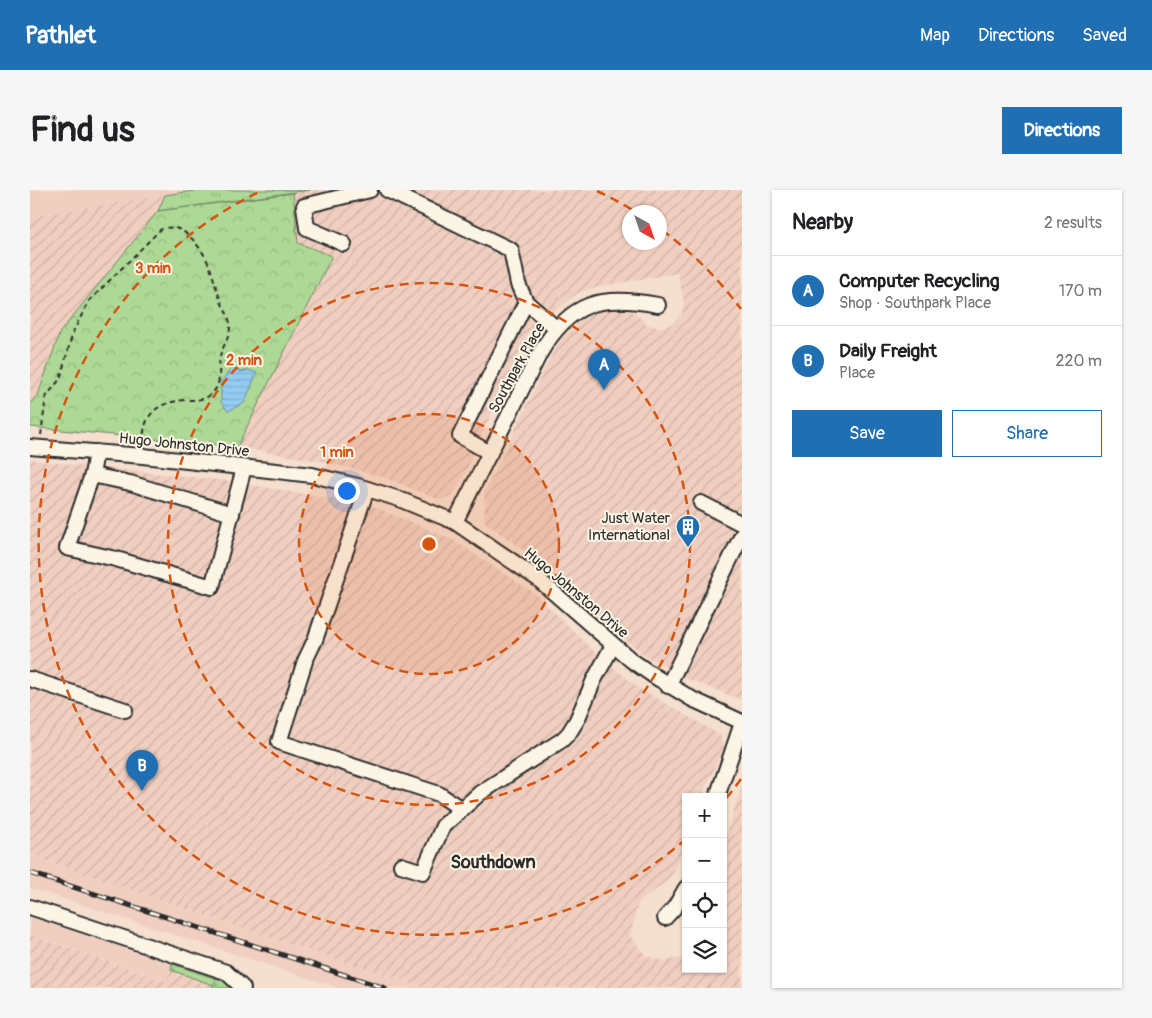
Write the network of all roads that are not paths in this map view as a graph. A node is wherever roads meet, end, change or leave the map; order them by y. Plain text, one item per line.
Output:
1 (370, 190) edge
2 (387, 190) edge
3 (344, 244) dead end
4 (526, 302) junction
5 (658, 305) dead end
6 (556, 328) junction
7 (30, 447) edge
8 (96, 452) junction
9 (490, 453) junction
10 (244, 468) junction
11 (92, 475) junction
12 (367, 488) junction
13 (701, 503) dead end
14 (232, 514) junction
15 (455, 522) junction
16 (742, 524) edge
17 (742, 535) edge
18 (613, 645) junction
19 (30, 679) edge
20 (668, 686) junction
21 (125, 710) dead end
22 (742, 723) edge
23 (718, 793) edge
24 (461, 809) junction
25 (401, 865) dead end
26 (682, 895) edge
27 (30, 908) edge
28 (665, 918) dead end
29 (243, 988) edge

1 - 3 street
2 - 4 street
4 - 6 street
4 - 9 street
5 - 6 street, Southpark Place
6 - 9 street, Southpark Place
7 - 8 street, Hugo Johnston Drive
8 - 10 street, Hugo Johnston Drive
8 - 11 street
9 - 15 street, Southpark Place
10 - 12 street, Hugo Johnston Drive
10 - 14 street
11 - 14 street
11 - 14 street
12 - 15 street, Hugo Johnston Drive
12 - 24 street
13 - 16 street
15 - 18 street, Hugo Johnston Drive
17 - 20 street
18 - 20 street, Hugo Johnston Drive
18 - 24 street
19 - 21 street
20 - 22 street, Hugo Johnston Drive
22 - 23 street
24 - 25 street
26 - 28 street
27 - 29 street

